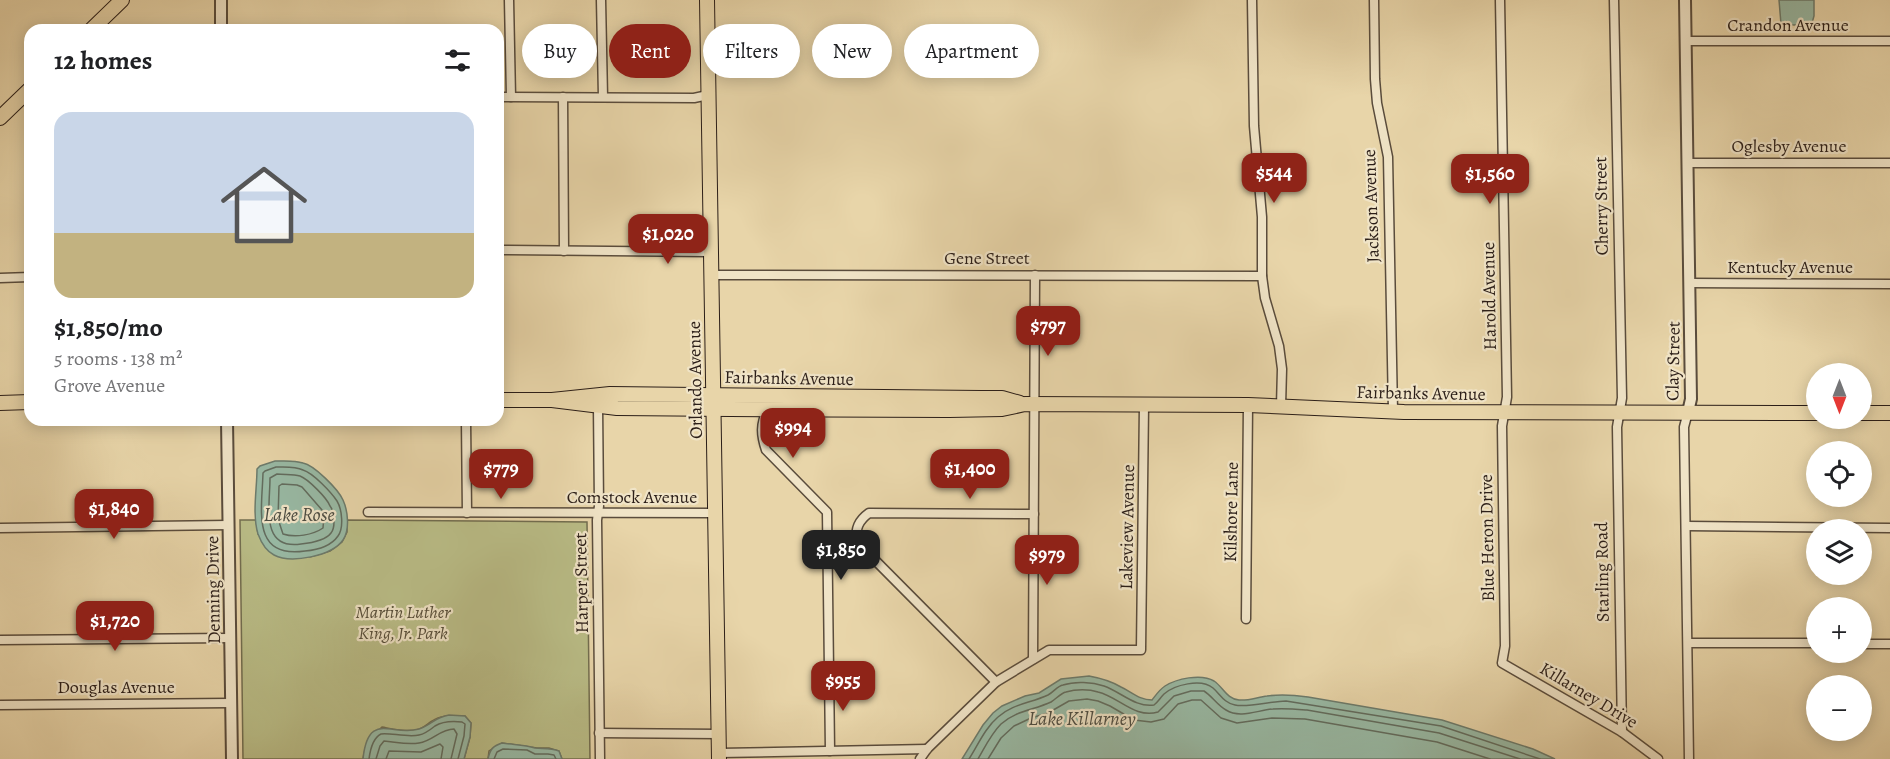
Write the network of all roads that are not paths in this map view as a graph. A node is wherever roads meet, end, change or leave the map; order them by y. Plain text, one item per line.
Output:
1 (122, 0) edge
2 (221, 0) edge
3 (509, 0) edge
4 (602, 0) edge
5 (707, 0) edge
6 (1252, 0) edge
7 (1374, 0) edge
8 (1500, 0) edge
9 (1614, 0) edge
10 (1685, 0) edge
11 (97, 24) edge
12 (221, 24) edge
13 (1687, 41) junction
14 (1890, 41) edge
15 (708, 94) junction
16 (24, 95) edge
17 (504, 97) edge
18 (511, 97) junction
19 (563, 98) junction
20 (603, 98) junction
21 (0, 118) edge
22 (1689, 163) junction
23 (1890, 163) edge
24 (504, 250) edge
25 (564, 251) junction
26 (711, 252) junction
27 (711, 275) junction
28 (1035, 275) junction
29 (1262, 276) junction
30 (0, 278) edge
31 (24, 278) edge
32 (1691, 283) junction
33 (1890, 284) edge
34 (504, 400) edge
35 (552, 400) junction
36 (24, 402) edge
37 (713, 402) junction
38 (0, 403) edge
39 (1030, 404) junction
40 (1144, 405) junction
41 (1248, 405) junction
42 (598, 406) junction
43 (1281, 406) junction
44 (768, 410) junction
45 (1393, 411) junction
46 (1504, 412) junction
47 (1619, 412) junction
48 (1688, 412) junction
49 (1806, 413) edge
50 (1872, 413) edge
51 (1890, 413) edge
52 (227, 426) edge
53 (466, 426) edge
54 (368, 512) dead end
55 (467, 513) junction
56 (598, 513) junction
57 (715, 513) junction
58 (1034, 514) junction
59 (229, 525) junction
60 (1687, 526) junction
61 (0, 528) edge
62 (1890, 528) edge
63 (1246, 619) dead end
64 (230, 638) junction
65 (0, 640) edge
66 (1688, 643) junction
67 (1806, 643) edge
68 (1872, 644) edge
69 (1890, 644) edge
70 (1033, 659) junction
71 (1502, 663) joint
72 (996, 682) junction
73 (231, 703) junction
74 (0, 705) edge
75 (1622, 732) junction
76 (599, 733) junction
77 (719, 734) junction
78 (927, 749) junction
79 (830, 751) junction
80 (719, 756) edge
81 (232, 759) edge
82 (600, 759) edge
83 (920, 759) edge
84 (1658, 759) edge
85 (1689, 759) edge

1 - 11 main road
2 - 12 street
3 - 18 street
4 - 20 street
5 - 15 main road, Orlando Avenue
6 - 29 street
7 - 45 street, Jackson Avenue
8 - 46 street, Harold Avenue
9 - 47 street, Cherry Street
10 - 13 street, Clay Street
13 - 14 street, Crandon Avenue
13 - 22 street, Clay Street
15 - 20 street
15 - 26 main road, Orlando Avenue
16 - 21 main road
17 - 18 street
18 - 19 street
19 - 20 street
19 - 25 street
22 - 23 street, Oglesby Avenue
22 - 32 street, Clay Street
24 - 25 street
25 - 26 street
26 - 27 main road, Orlando Avenue
27 - 28 street, Gene Street
27 - 37 main road, Orlando Avenue
28 - 29 street, Gene Street
28 - 39 street
29 - 43 street
30 - 31 street
32 - 33 street, Kentucky Avenue
32 - 48 street, Clay Street
34 - 35 main road, Fairbanks Avenue
35 - 37 main road, Fairbanks Avenue
35 - 42 main road, Fairbanks Avenue
36 - 38 main road
37 - 39 main road, Fairbanks Avenue
37 - 42 main road, Fairbanks Avenue
37 - 44 main road, Fairbanks Avenue
37 - 57 main road, Orlando Avenue
39 - 40 main road, Fairbanks Avenue
39 - 44 main road, Fairbanks Avenue
39 - 58 street
40 - 41 main road, Fairbanks Avenue
40 - 70 street, Lakeview Avenue
41 - 43 main road, Fairbanks Avenue
41 - 63 street, Kilshore Lane
42 - 56 street, Harper Street
43 - 45 main road, Fairbanks Avenue
44 - 79 street
45 - 46 main road, Fairbanks Avenue
46 - 47 main road, Fairbanks Avenue
46 - 71 street, Blue Heron Drive
47 - 48 main road, Fairbanks Avenue
47 - 75 street, Starling Road
48 - 49 main road, Fairbanks Avenue
48 - 60 street, Clay Street
50 - 51 main road
52 - 59 street, Denning Drive
53 - 55 street
54 - 55 street, Comstock Avenue
55 - 56 street, Comstock Avenue
56 - 57 street, Comstock Avenue
56 - 76 street, Harper Street
57 - 77 main road, Orlando Avenue
58 - 70 street
58 - 72 street
59 - 61 street
59 - 64 street, Denning Drive
60 - 62 street
60 - 66 street, Clay Street
64 - 65 street
64 - 73 street, Denning Drive
66 - 67 street
66 - 85 street, Clay Street
68 - 69 street
70 - 72 street
71 - 75 street, Killarney Drive
72 - 78 street
73 - 74 street, Douglas Avenue
73 - 81 street, Denning Drive
75 - 84 street, Killarney Drive
76 - 77 street
76 - 82 street, Harper Street
77 - 80 main road, Orlando Avenue
78 - 79 street
78 - 83 street
79 - 80 street

